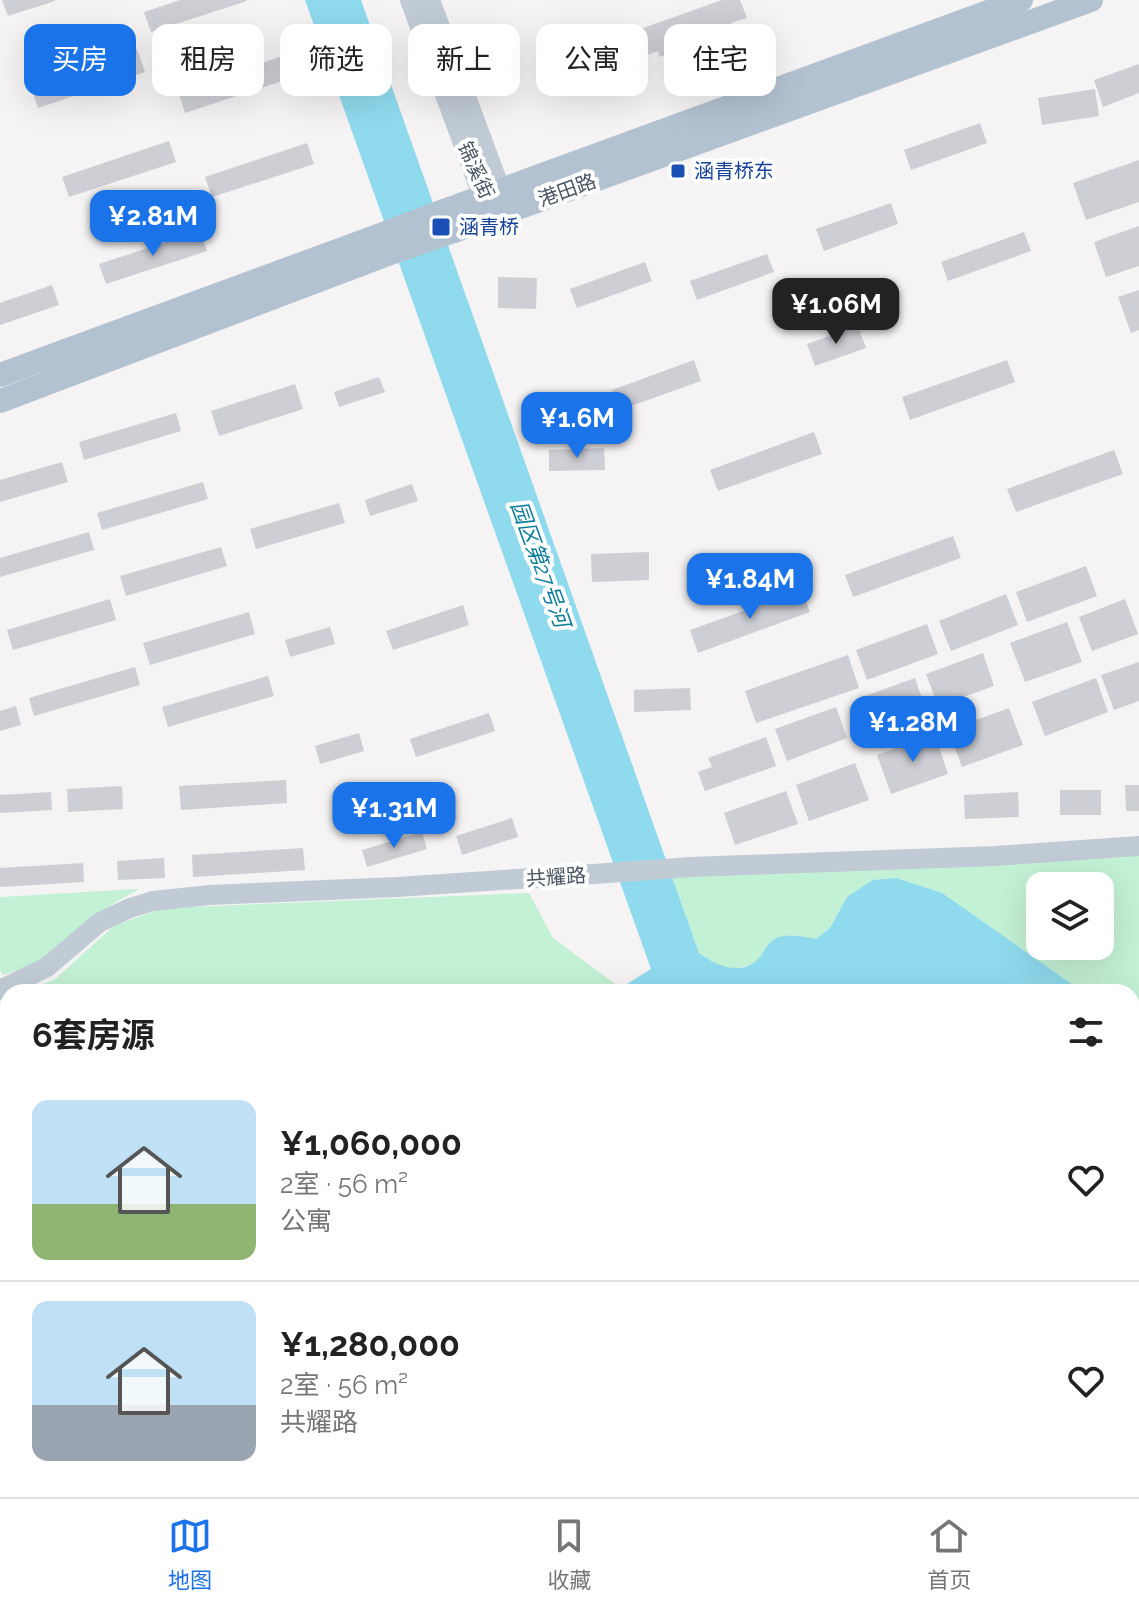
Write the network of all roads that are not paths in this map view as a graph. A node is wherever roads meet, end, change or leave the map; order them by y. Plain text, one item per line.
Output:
1 (410, 0) edge
2 (430, 0) edge
3 (1021, 0) edge
4 (1091, 0) edge
5 (494, 201) junction
6 (390, 243) junction
7 (0, 375) edge
8 (0, 401) edge
9 (1139, 846) edge
10 (12, 984) edge

1 - 5 street, 锦溪街
2 - 5 street, 锦溪街
3 - 5 main road, 港田路
4 - 5 main road, 港田路
5 - 6 main road, 港田路, bridge
6 - 7 main road, 港田路
6 - 8 main road, 港田路
9 - 10 street, 共耀路, bridge

